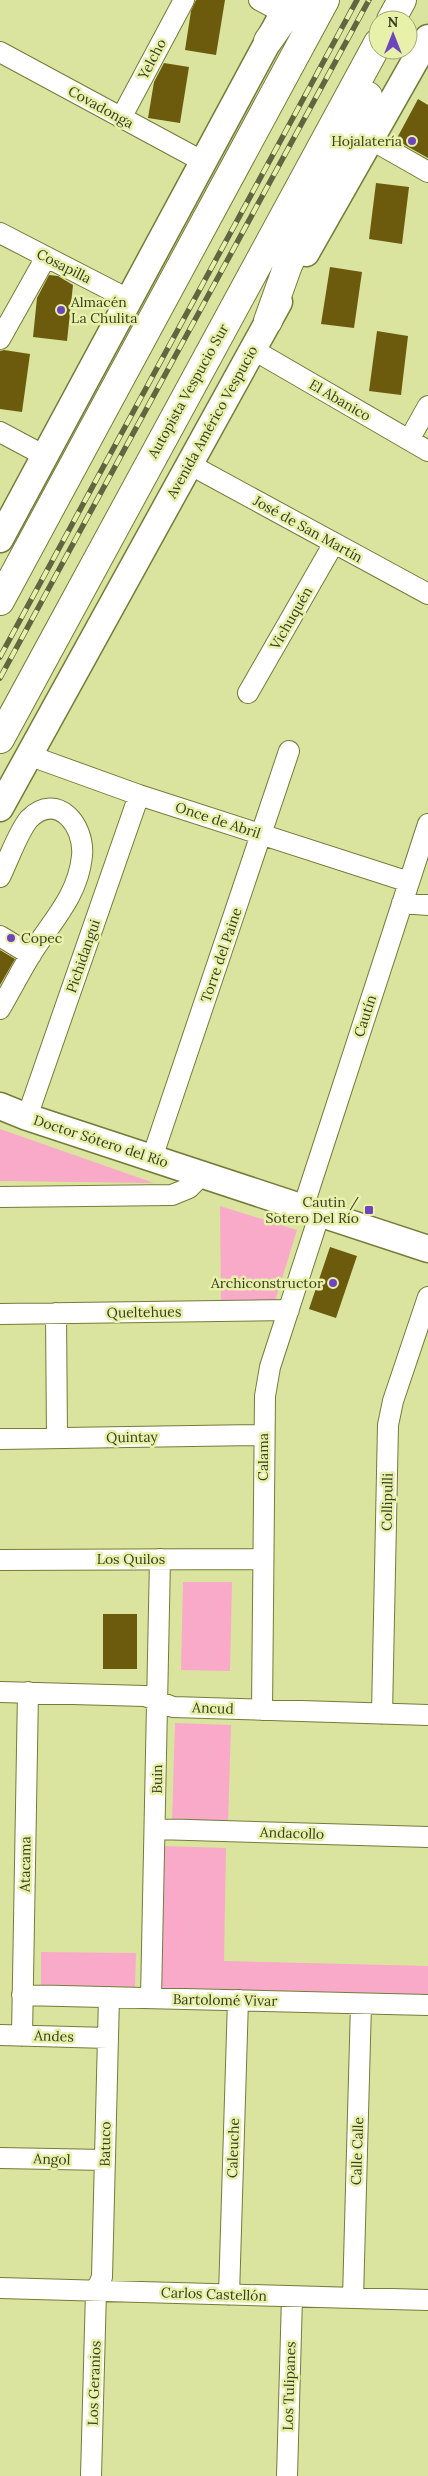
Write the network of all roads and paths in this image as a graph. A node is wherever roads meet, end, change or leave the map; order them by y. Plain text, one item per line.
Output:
1 (184, 0) edge
2 (259, 0) edge
3 (326, 0) edge
4 (290, 4) edge
5 (428, 38) edge
6 (268, 41) joint
7 (0, 52) edge
8 (369, 60) edge
9 (380, 60) edge
10 (121, 118) junction
11 (370, 139) junction
12 (202, 161) junction
13 (428, 172) edge
14 (0, 233) edge
15 (46, 257) junction
16 (128, 299) junction
17 (268, 321) junction
18 (0, 339) edge
19 (252, 349) junction
20 (428, 406) edge
21 (0, 432) edge
22 (409, 440) junction
23 (428, 451) edge
24 (44, 456) junction
25 (189, 464) junction
26 (0, 539) edge
27 (334, 543) junction
28 (428, 594) edge
29 (0, 601) edge
30 (248, 693) dead end
31 (0, 738) edge
32 (289, 751) dead end
33 (28, 755) junction
34 (139, 795) junction
35 (3, 802) edge
36 (428, 824) edge
37 (23, 830) junction
38 (261, 834) junction
39 (0, 877) edge
40 (409, 882) junction
41 (402, 904) junction
42 (428, 905) edge
43 (0, 936) edge
44 (31, 955) junction
45 (0, 1009) edge
46 (0, 1106) edge
47 (27, 1116) junction
48 (152, 1158) junction
49 (203, 1174) junction
50 (0, 1197) edge
51 (312, 1210) junction
52 (428, 1249) edge
53 (428, 1297) edge
54 (289, 1310) junction
55 (56, 1313) junction
56 (0, 1314) edge
57 (263, 1436) junction
58 (57, 1438) junction
59 (0, 1439) edge
60 (160, 1559) junction
61 (263, 1559) junction
62 (0, 1560) edge
63 (0, 1692) edge
64 (28, 1692) junction
65 (159, 1701) junction
66 (262, 1710) junction
67 (382, 1714) junction
68 (428, 1715) edge
69 (156, 1829) junction
70 (428, 1837) edge
71 (22, 1995) junction
72 (109, 1997) junction
73 (151, 1998) junction
74 (238, 2000) junction
75 (361, 2004) junction
76 (428, 2005) edge
77 (0, 2035) edge
78 (22, 2036) junction
79 (108, 2038) junction
80 (0, 2158) edge
81 (105, 2160) junction
82 (0, 2288) edge
83 (96, 2291) junction
84 (229, 2295) junction
85 (292, 2297) junction
86 (353, 2298) junction
87 (428, 2300) edge
88 (91, 2476) edge
89 (287, 2476) edge

1 - 10 street, Yelcho
2 - 4 street
3 - 29 highway
4 - 6 highway
5 - 11 main road, Avenida Américo Vespucio
6 - 12 main road
7 - 10 street, Covadonga
8 - 31 highway, Autopista Vespucio Sur
9 - 17 highway
10 - 12 street, Covadonga
11 - 13 street
11 - 17 main road, Avenida Américo Vespucio
12 - 16 main road
14 - 15 street, Cosapilla
15 - 16 street, Cosapilla
15 - 18 street
16 - 24 main road
17 - 19 main road, Avenida Américo Vespucio
19 - 22 street, El Abanico
19 - 25 main road, Avenida Américo Vespucio
20 - 22 street
21 - 24 street
22 - 23 street, El Abanico
24 - 26 main road
25 - 27 street, José de San Martín
25 - 33 main road, Avenida Américo Vespucio
27 - 28 street, José de San Martín
27 - 30 street, Vichuquén
32 - 38 street, Torre del Paine
33 - 34 street, Once de Abril
33 - 35 main road, Avenida Américo Vespucio
34 - 38 street, Once de Abril
34 - 47 street, Pichidangui
35 - 37 street
36 - 40 street, Cautín
37 - 39 street
37 - 44 street
38 - 40 street, Once de Abril
38 - 48 street, Torre del Paine
40 - 41 street, Cautín
41 - 42 street
41 - 51 street, Cautín
43 - 44 street
44 - 45 street
46 - 47 main road, Doctor Sótero del Río
47 - 48 main road, Doctor Sótero del Río
48 - 49 main road, Doctor Sótero del Río
49 - 50 street
49 - 51 main road, Doctor Sótero del Río
51 - 52 main road, Doctor Sótero del Río
51 - 54 street, Calama
53 - 67 street, Collipulli
54 - 55 street, Queltehues
54 - 57 street, Calama
55 - 56 street, Queltehues
55 - 58 street
57 - 58 street, Quintay
57 - 61 street, Calama
58 - 59 street, Quintay
60 - 61 street, Los Quilos
60 - 62 street, Los Quilos
60 - 65 street, Buin
61 - 66 street, Calama
63 - 64 street, Ancud
64 - 65 street, Ancud
64 - 71 street, Atacama
65 - 66 street, Ancud
65 - 69 street, Buin
66 - 67 street, Ancud
67 - 68 street, Ancud
69 - 70 street, Andacollo
69 - 73 street, Buin
71 - 72 street, Bartolomé Vivar
71 - 78 street, Atacama
72 - 73 street, Bartolomé Vivar
72 - 79 street, Batuco
73 - 74 street, Bartolomé Vivar
74 - 75 street, Bartolomé Vivar
74 - 84 street, Caleuche
75 - 76 street, Bartolomé Vivar
75 - 86 street, Calle Calle
77 - 78 street, Andes
78 - 79 street, Andes
79 - 81 street, Batuco
80 - 81 street, Angol
81 - 83 street, Batuco
82 - 83 street, Carlos Castellón
83 - 84 street, Carlos Castellón
83 - 88 street, Los Geranios
84 - 85 street, Carlos Castellón
85 - 86 street, Carlos Castellón
85 - 89 street, Los Tulipanes
86 - 87 street, Carlos Castellón

